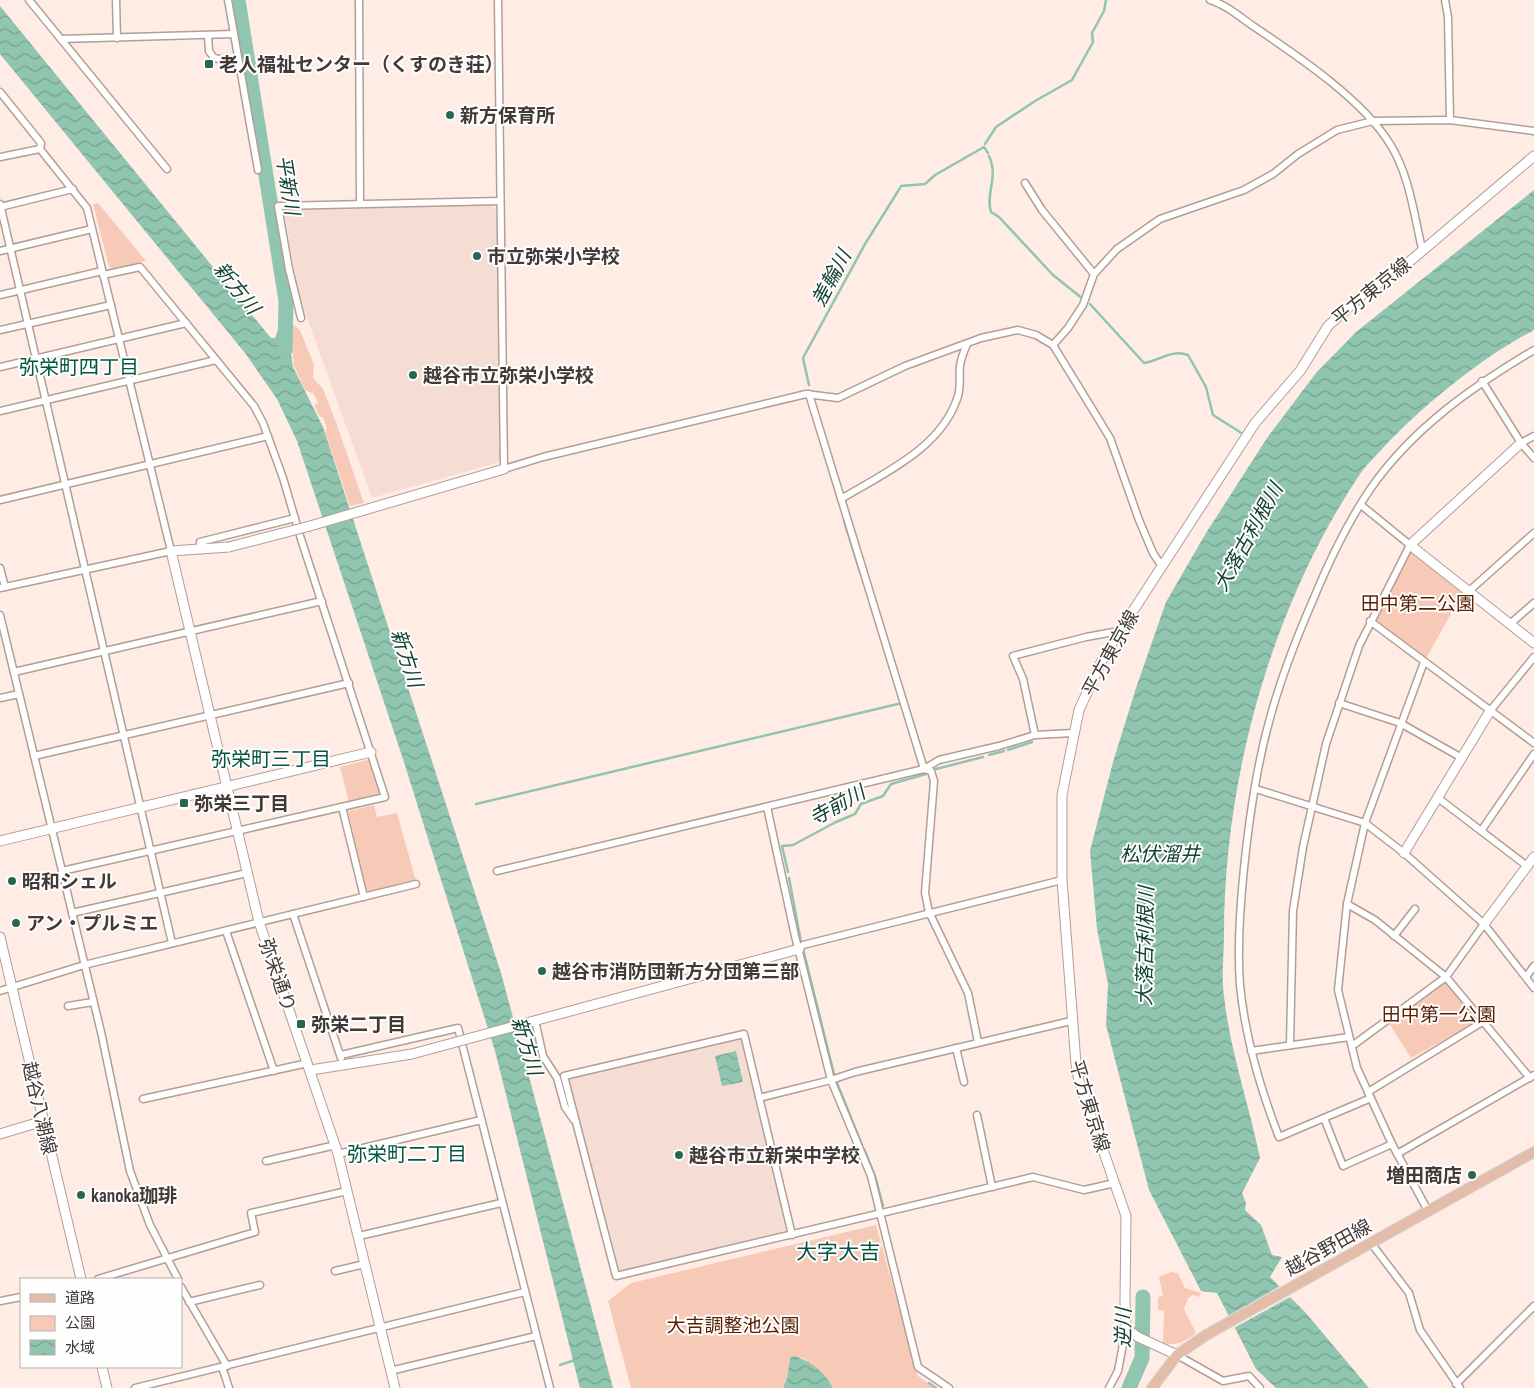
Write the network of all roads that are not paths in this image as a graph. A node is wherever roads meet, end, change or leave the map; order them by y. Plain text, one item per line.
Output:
1 (28, 0) edge
2 (116, 0) edge
3 (228, 0) edge
4 (358, 0) edge
5 (498, 0) edge
6 (1210, 0) edge
7 (1445, 0) edge
8 (234, 34) junction
9 (208, 35) junction
10 (117, 38) junction
11 (61, 39) junction
12 (238, 59) junction
13 (0, 92) edge
14 (1450, 120) junction
15 (1373, 121) junction
16 (1534, 131) edge
17 (40, 149) junction
18 (1534, 156) edge
19 (0, 157) edge
20 (167, 169) dead end
21 (258, 170) dead end
22 (1025, 183) dead end
23 (73, 189) junction
24 (500, 201) junction
25 (360, 203) junction
26 (0, 206) edge
27 (92, 229) junction
28 (10, 248) junction
29 (1422, 249) junction
30 (0, 251) edge
31 (103, 273) junction
32 (1094, 274) junction
33 (20, 290) junction
34 (0, 295) edge
35 (111, 305) junction
36 (301, 318) dead end
37 (186, 323) junction
38 (27, 324) junction
39 (0, 330) edge
40 (119, 339) junction
41 (967, 344) junction
42 (1053, 345) junction
43 (1534, 350) edge
44 (36, 359) junction
45 (216, 360) junction
46 (0, 367) edge
47 (129, 381) junction
48 (1482, 381) junction
49 (809, 394) junction
50 (45, 400) junction
51 (0, 411) edge
52 (268, 436) junction
53 (1534, 436) edge
54 (1521, 443) junction
55 (1534, 458) edge
56 (149, 464) junction
57 (504, 469) junction
58 (65, 485) junction
59 (841, 499) junction
60 (0, 500) edge
61 (1361, 505) junction
62 (295, 518) junction
63 (1534, 533) edge
64 (1410, 545) junction
65 (200, 550) junction
66 (171, 551) junction
67 (1161, 565) junction
68 (0, 568) edge
69 (85, 568) junction
70 (2, 588) edge
71 (1469, 591) junction
72 (322, 601) junction
73 (1534, 603) edge
74 (0, 614) edge
75 (1370, 621) junction
76 (1510, 624) junction
77 (1120, 631) junction
78 (190, 632) junction
79 (1534, 643) edge
80 (104, 652) junction
81 (1534, 657) edge
82 (1424, 662) junction
83 (14, 672) junction
84 (349, 683) junction
85 (19, 694) junction
86 (0, 698) edge
87 (1339, 703) junction
88 (1490, 711) junction
89 (210, 715) junction
90 (1400, 723) junction
91 (1073, 734) junction
92 (1035, 735) junction
93 (123, 736) junction
94 (1534, 743) edge
95 (371, 752) junction
96 (1534, 754) edge
97 (34, 756) junction
98 (1462, 758) junction
99 (924, 769) junction
100 (227, 787) junction
101 (1256, 789) junction
102 (1438, 798) junction
103 (767, 807) junction
104 (1313, 807) junction
105 (140, 808) junction
106 (342, 808) junction
107 (1365, 823) junction
108 (51, 829) junction
109 (238, 831) junction
110 (1481, 831) junction
111 (0, 841) edge
112 (150, 851) junction
113 (1404, 853) junction
114 (1534, 857) edge
115 (1527, 866) junction
116 (62, 871) junction
117 (497, 871) dead end
118 (248, 873) junction
119 (1062, 880) junction
120 (416, 884) dead end
121 (160, 892) junction
122 (364, 897) junction
123 (1347, 904) junction
124 (1415, 909) dead end
125 (929, 912) junction
126 (72, 913) junction
127 (293, 914) junction
128 (259, 922) junction
129 (1484, 924) junction
130 (226, 930) junction
131 (0, 936) edge
132 (1394, 936) junction
133 (172, 943) junction
134 (799, 948) junction
135 (84, 965) junction
136 (1534, 966) edge
137 (1446, 977) junction
138 (1526, 977) junction
139 (12, 987) junction
140 (1534, 988) edge
141 (0, 991) edge
142 (93, 1002) junction
143 (68, 1006) dead end
144 (532, 1021) junction
145 (1071, 1021) junction
146 (1484, 1021) junction
147 (1349, 1037) junction
148 (978, 1042) junction
149 (1290, 1044) junction
150 (1352, 1046) junction
151 (956, 1048) junction
152 (1251, 1050) junction
153 (341, 1055) junction
154 (346, 1065) junction
155 (309, 1066) junction
156 (274, 1071) junction
157 (1532, 1076) edge
158 (831, 1080) junction
159 (964, 1082) dead end
160 (1368, 1092) junction
161 (759, 1098) junction
162 (1371, 1098) junction
163 (143, 1099) dead end
164 (977, 1115) dead end
165 (1324, 1118) junction
166 (481, 1120) junction
167 (43, 1121) junction
168 (576, 1122) junction
169 (0, 1134) edge
170 (1392, 1144) junction
171 (337, 1150) junction
172 (1534, 1152) edge
173 (1397, 1154) junction
174 (266, 1161) dead end
175 (1115, 1183) junction
176 (992, 1187) junction
177 (347, 1191) junction
178 (502, 1204) junction
179 (1428, 1211) junction
180 (880, 1213) junction
181 (792, 1235) junction
182 (359, 1236) junction
183 (1371, 1243) junction
184 (168, 1258) junction
185 (365, 1264) junction
186 (335, 1271) dead end
187 (81, 1278) edge
188 (101, 1278) edge
189 (178, 1278) edge
190 (260, 1285) dead end
191 (182, 1289) edge
192 (525, 1292) junction
193 (20, 1297) edge
194 (0, 1302) edge
195 (189, 1302) junction
196 (1534, 1306) edge
197 (380, 1328) junction
198 (1126, 1328) junction
199 (536, 1336) junction
200 (1177, 1355) junction
201 (224, 1366) junction
202 (102, 1368) edge
203 (390, 1371) junction
204 (1458, 1386) edge
205 (107, 1388) edge
206 (135, 1388) edge
207 (229, 1388) edge
208 (395, 1388) edge
209 (550, 1388) edge
210 (949, 1388) edge
211 (1109, 1388) edge
212 (1152, 1388) edge
213 (1260, 1388) edge

1 - 11 street
2 - 10 street
3 - 8 street
4 - 25 street
5 - 24 street
6 - 15 street
7 - 14 street
8 - 9 street
8 - 12 street
9 - 10 street
9 - 12 street
10 - 11 street
11 - 20 street
12 - 21 street
13 - 17 street
14 - 15 street
14 - 16 street
15 - 29 street
15 - 32 street
17 - 19 street
17 - 23 street
18 - 29 street, 平方東京線
22 - 32 street
23 - 26 street
23 - 27 street
24 - 25 street
24 - 57 street
25 - 36 street
26 - 28 street
27 - 28 street
27 - 31 street
28 - 30 street
28 - 33 street
29 - 67 street, 平方東京線
31 - 33 street
31 - 35 street
31 - 37 street
32 - 42 street
33 - 34 street
33 - 38 street
35 - 38 street
35 - 40 street
37 - 40 street
37 - 45 street
38 - 39 street
38 - 44 street
40 - 44 street
40 - 47 street
41 - 42 street
41 - 49 street
41 - 59 street
42 - 67 street
43 - 48 street
44 - 46 street
44 - 50 street
45 - 47 street
45 - 52 street
47 - 50 street
47 - 56 street
48 - 54 street
48 - 61 street
49 - 57 street
49 - 59 street
50 - 51 street
50 - 58 street
52 - 56 street
52 - 62 street
53 - 54 street
54 - 55 street
54 - 64 street
56 - 58 street
56 - 66 street
57 - 65 street, bridge
58 - 60 street
58 - 69 street
59 - 99 street
61 - 64 street
61 - 101 street
62 - 65 street
62 - 72 street
63 - 71 street
64 - 71 street
64 - 75 street
65 - 66 street
66 - 69 street
66 - 78 street, 弥栄通り
67 - 77 street, 平方東京線
68 - 70 street
69 - 70 street
69 - 80 street
71 - 76 street
72 - 78 street
72 - 84 street
73 - 76 street
74 - 83 street
75 - 82 street
75 - 87 street
76 - 79 street
77 - 91 street, 平方東京線
77 - 92 street
78 - 80 street
78 - 89 street, 弥栄通り
80 - 83 street
80 - 93 street
81 - 88 street
82 - 88 street
82 - 90 street
83 - 85 street
84 - 89 street
84 - 95 street
85 - 86 street
85 - 97 street
87 - 90 street
87 - 104 street
88 - 94 street
88 - 98 street
89 - 93 street
89 - 100 street, 弥栄通り
90 - 98 street
90 - 107 street
91 - 92 street
91 - 119 street, 平方東京線
92 - 99 street
93 - 97 street
93 - 105 street
95 - 100 street
95 - 106 street
96 - 110 street
97 - 108 street
98 - 102 street
99 - 103 street
99 - 125 street
100 - 105 street
100 - 109 street, 弥栄通り
101 - 104 street
101 - 152 street
102 - 110 street
102 - 113 street
103 - 117 street
103 - 134 street
104 - 107 street
104 - 149 street
105 - 108 street
105 - 112 street
106 - 109 street
106 - 122 street
107 - 113 street
107 - 123 street
108 - 111 street
108 - 116 street
109 - 112 street
109 - 118 street, 弥栄通り
110 - 115 street
112 - 116 street
112 - 121 street
113 - 129 street
114 - 115 street
115 - 129 street
116 - 126 street
118 - 121 street
118 - 128 street, 弥栄通り
119 - 125 street
119 - 145 street, 平方東京線
120 - 122 street
121 - 126 street
121 - 133 street
122 - 127 street
123 - 132 street
123 - 147 street
124 - 132 street
125 - 134 street
125 - 148 street
126 - 135 street
127 - 128 street
127 - 153 street
128 - 130 street
128 - 155 street, 弥栄通り
129 - 137 street
129 - 138 street
130 - 133 street
130 - 156 street
131 - 139 street, 越谷八潮線
132 - 137 street
133 - 135 street
134 - 144 street
134 - 158 street
135 - 139 street
135 - 142 street
136 - 138 street
137 - 146 street
137 - 150 street
138 - 140 street
139 - 141 street
139 - 167 street, 越谷八潮線
142 - 143 street
142 - 184 street
144 - 154 street, bridge
144 - 168 street
145 - 148 street
145 - 175 street, 平方東京線
146 - 157 street
146 - 160 street
147 - 149 street
147 - 150 street
148 - 151 street
149 - 152 street
150 - 160 street
151 - 158 street
151 - 159 street
152 - 165 street
153 - 154 street
153 - 166 street
154 - 155 street
155 - 156 street
155 - 171 street, 弥栄通り
156 - 163 street
157 - 173 street
158 - 161 street
158 - 180 street
160 - 162 street
161 - 168 street
161 - 181 street
162 - 165 street
162 - 170 street
164 - 176 street
165 - 170 street
166 - 171 street
166 - 178 street
167 - 169 street
167 - 187 street, 越谷八潮線
168 - 181 street
170 - 173 street
171 - 174 street
171 - 177 street, 弥栄通り
172 - 179 main road, 越谷野田線
173 - 179 street
175 - 176 street
175 - 198 street, 平方東京線
176 - 180 street
177 - 182 street, 弥栄通り
177 - 184 street
178 - 182 street
178 - 192 street
179 - 183 main road, 越谷野田線
180 - 181 street
180 - 210 street
182 - 185 street, 弥栄通り
183 - 200 main road, 越谷野田線
183 - 204 street
184 - 188 street
184 - 189 street
185 - 186 street
185 - 197 street, 弥栄通り
190 - 195 street
191 - 195 street
192 - 197 street
192 - 199 street
193 - 194 street
195 - 201 street
196 - 204 street
197 - 201 street
197 - 203 street, 弥栄通り
198 - 200 street
198 - 211 street
199 - 203 street
199 - 209 street
200 - 212 main road, 越谷野田線
200 - 213 street
201 - 206 street
201 - 207 street
202 - 205 street
203 - 208 street, 弥栄通り

